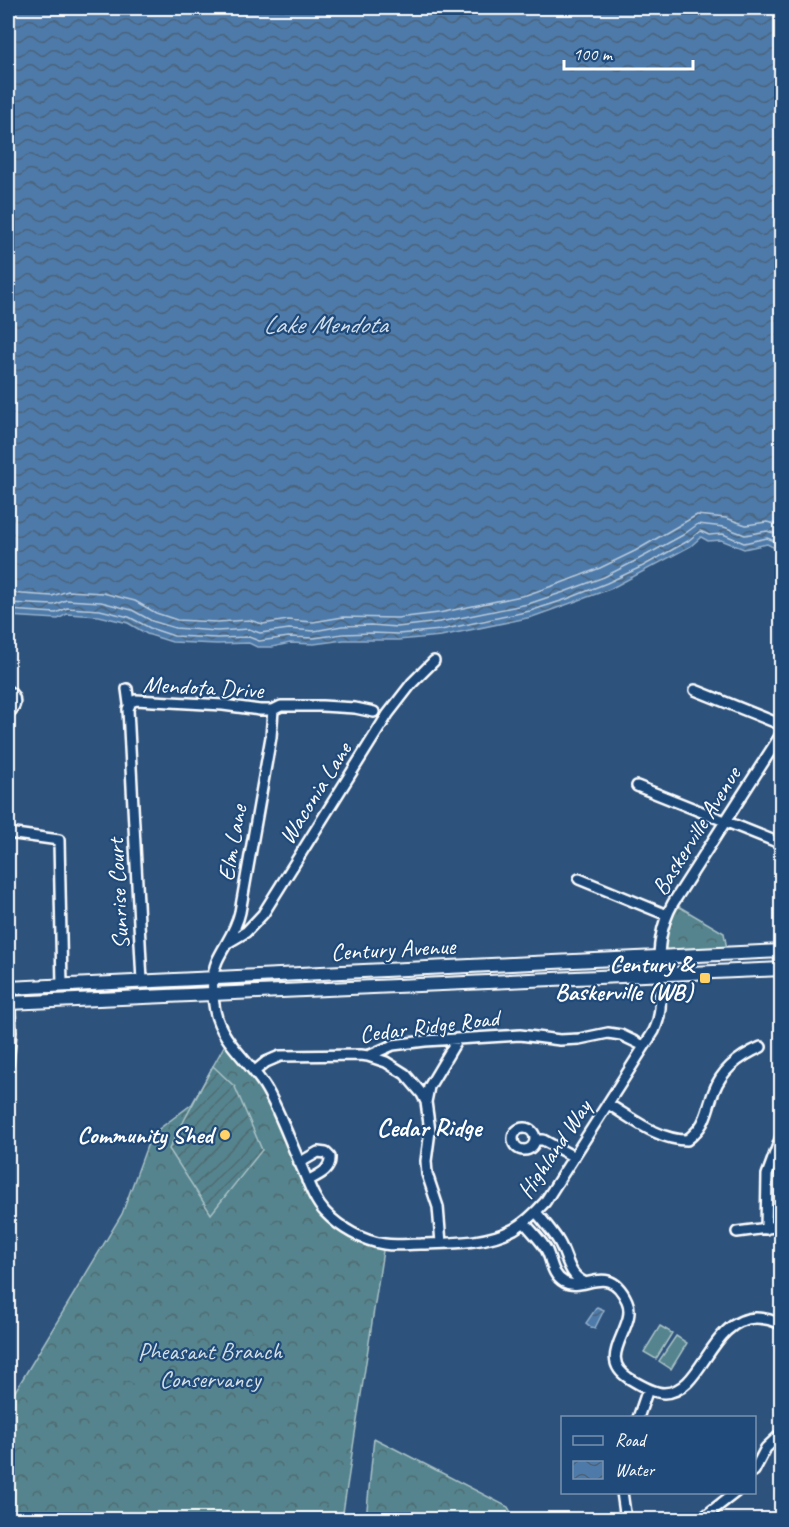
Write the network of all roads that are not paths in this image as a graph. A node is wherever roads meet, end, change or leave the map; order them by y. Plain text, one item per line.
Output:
1 (434, 661) dead end
2 (127, 689) dead end
3 (695, 690) dead end
4 (8, 691) edge
5 (129, 704) junction
6 (273, 710) junction
7 (374, 712) dead end
8 (8, 713) edge
9 (782, 725) edge
10 (782, 733) edge
11 (638, 786) dead end
12 (133, 804) joint
13 (726, 821) junction
14 (8, 833) edge
15 (782, 844) edge
16 (579, 879) dead end
17 (667, 915) junction
18 (227, 943) junction
19 (782, 951) edge
20 (659, 957) junction
21 (782, 969) edge
22 (659, 976) junction
23 (214, 978) junction
24 (142, 981) junction
25 (62, 985) junction
26 (8, 988) edge
27 (214, 995) junction
28 (9, 1003) edge
29 (457, 1040) junction
30 (644, 1046) junction
31 (761, 1047) dead end
32 (368, 1056) junction
33 (8, 1064) edge
34 (255, 1071) junction
35 (426, 1102) junction
36 (608, 1104) junction
37 (782, 1134) edge
38 (535, 1140) dead end
39 (574, 1157) junction
40 (299, 1163) junction
41 (307, 1181) junction
42 (536, 1212) junction
43 (524, 1222) junction
44 (782, 1227) edge
45 (766, 1229) junction
46 (737, 1232) dead end
47 (441, 1243) junction
48 (584, 1282) junction
49 (782, 1325) edge
50 (648, 1389) junction
51 (639, 1416) edge
52 (782, 1433) edge
53 (756, 1467) edge
54 (622, 1494) edge
55 (733, 1494) edge
56 (626, 1520) edge
57 (700, 1520) edge

1 - 18 street, Waconia Lane
2 - 5 street
3 - 9 street
4 - 8 street
5 - 6 street, Mendota Drive
5 - 12 street, Mendota Drive
6 - 7 street, Mendota Drive
6 - 18 street, Elm Lane
10 - 13 street, Baskerville Avenue
11 - 13 street
12 - 24 street, Sunrise Court
13 - 15 street
13 - 17 street, Baskerville Avenue
14 - 25 street
16 - 17 street
17 - 20 street, Baskerville Avenue
18 - 23 street, Elm Lane
19 - 20 main road, Century Avenue
20 - 22 street, Highland Way
20 - 23 main road, Century Avenue
21 - 22 main road, Century Avenue
22 - 27 main road, Century Avenue
22 - 30 street, Highland Way
23 - 24 main road, Century Avenue
23 - 27 street, Highland Way
24 - 25 main road, Century Avenue
25 - 26 main road, Century Avenue
26 - 28 street
27 - 28 main road, Century Avenue
27 - 34 street, Highland Way
28 - 33 street
29 - 30 street, Cedar Ridge Road
29 - 32 street, Cedar Ridge Road
29 - 35 street
30 - 36 street, Highland Way
31 - 36 street
32 - 34 street, Cedar Ridge Road
32 - 35 street
34 - 40 street, Highland Way
35 - 47 street
36 - 39 street, Highland Way
37 - 45 street
38 - 39 street
39 - 42 street, Highland Way
40 - 41 street, Highland Way
40 - 41 street
41 - 47 street, Highland Way
42 - 43 street, Highland Way
42 - 48 street
43 - 47 street, Highland Way
43 - 48 street
44 - 45 street
45 - 46 street
48 - 50 street
49 - 50 street
50 - 51 street
52 - 53 street
54 - 56 street
55 - 57 street

